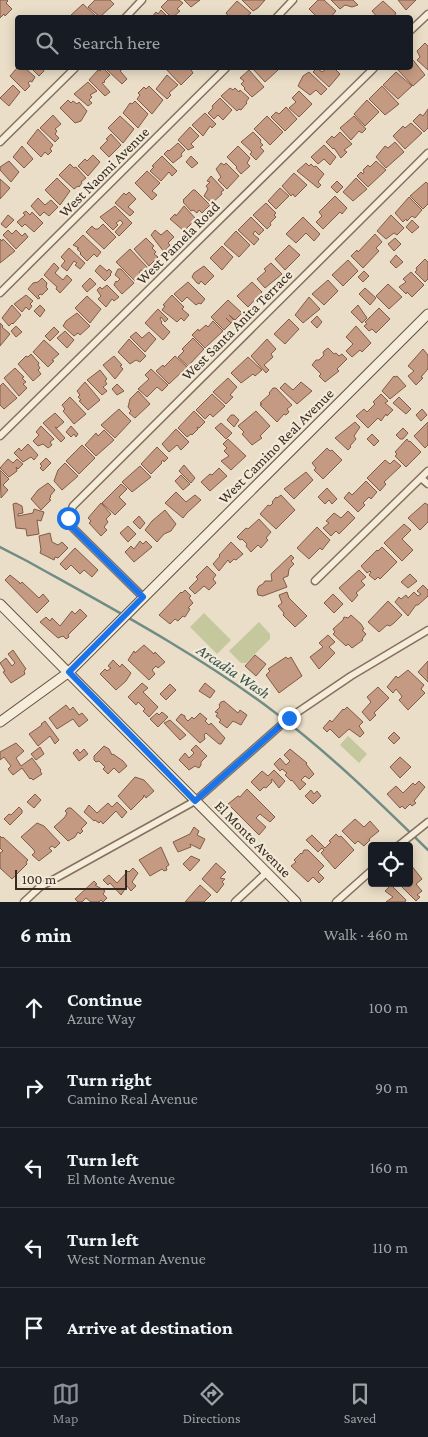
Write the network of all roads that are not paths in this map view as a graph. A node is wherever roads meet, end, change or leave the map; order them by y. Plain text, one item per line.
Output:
1 (142, 0) edge
2 (293, 0) edge
3 (428, 14) edge
4 (128, 15) edge
5 (279, 15) edge
6 (413, 28) edge
7 (73, 70) edge
8 (224, 70) edge
9 (372, 70) edge
10 (0, 142) edge
11 (428, 153) edge
12 (0, 293) edge
13 (428, 314) edge
14 (0, 436) edge
15 (428, 471) edge
16 (421, 478) junction
17 (428, 484) edge
18 (315, 581) dead end
19 (143, 597) junction
20 (0, 604) edge
21 (428, 630) edge
22 (69, 672) junction
23 (0, 722) edge
24 (195, 801) junction
25 (428, 822) edge
26 (403, 842) edge
27 (266, 873) junction
28 (368, 874) edge
29 (24, 902) edge
30 (235, 902) edge
31 (296, 902) edge
32 (336, 902) edge

1 - 4 street
2 - 5 street
3 - 6 street
7 - 10 street
8 - 12 street, West Naomi Avenue
9 - 14 street, West Pamela Road
11 - 19 street, West Santa Anita Terrace
13 - 19 street, West Camino Real Avenue
15 - 16 street
16 - 17 street
16 - 18 street
19 - 22 street, West Camino Real Avenue
20 - 22 street, El Monte Avenue
21 - 24 street
22 - 23 street, West Camino Real Avenue
22 - 24 street, El Monte Avenue
24 - 27 street, El Monte Avenue
24 - 29 street
25 - 26 street
27 - 30 street
27 - 31 street, El Monte Avenue
28 - 32 street

